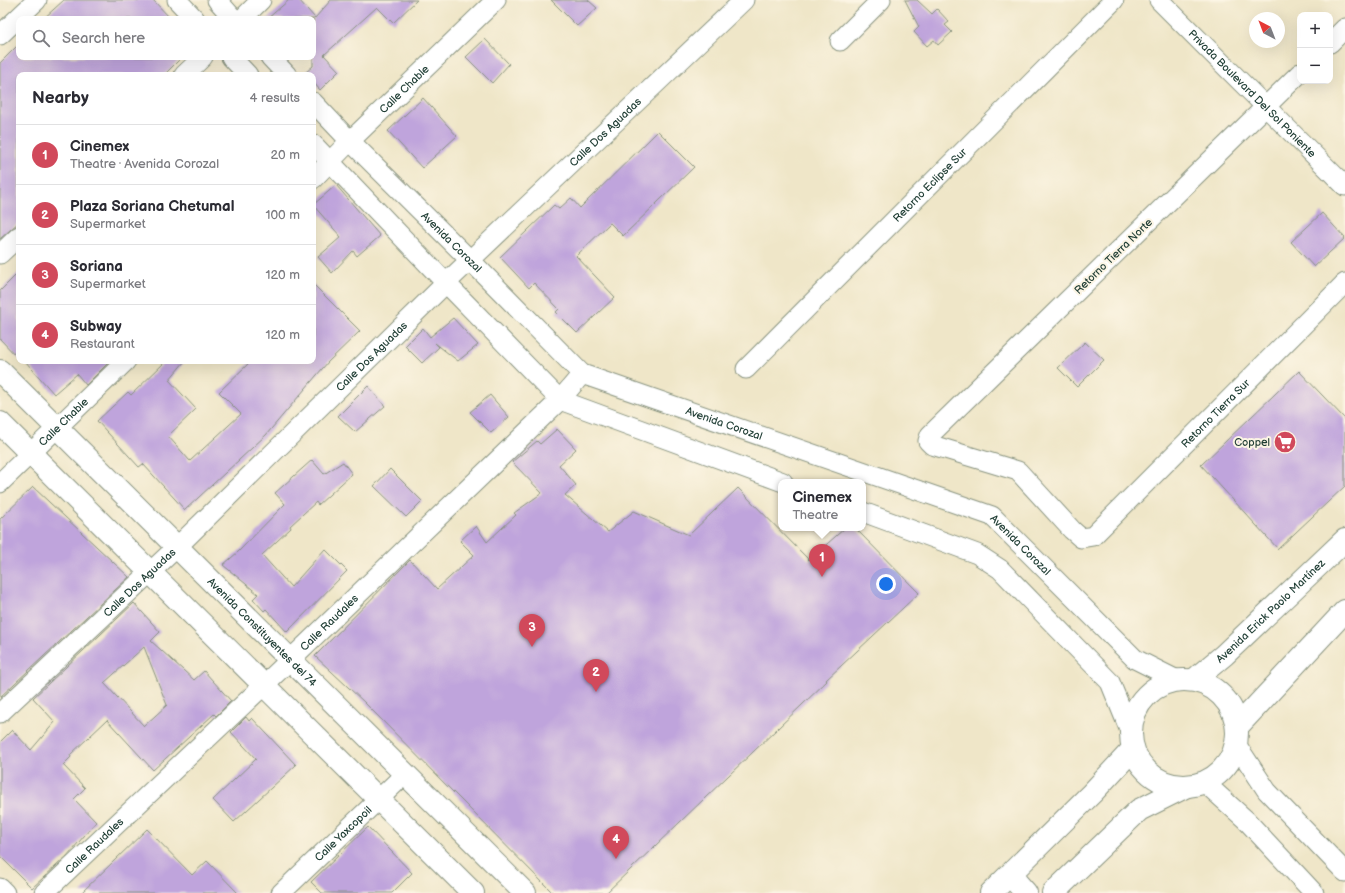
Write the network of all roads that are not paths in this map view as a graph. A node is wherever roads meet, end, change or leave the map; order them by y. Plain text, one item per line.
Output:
1 (37, 0) edge
2 (177, 0) edge
3 (217, 0) edge
4 (261, 0) edge
5 (496, 0) edge
6 (744, 0) edge
7 (881, 0) edge
8 (1114, 0) edge
9 (1159, 0) edge
10 (20, 16) edge
11 (192, 16) edge
12 (231, 16) edge
13 (245, 16) edge
14 (16, 20) edge
15 (1345, 28) edge
16 (0, 35) edge
17 (1333, 40) edge
18 (840, 41) dead end
19 (200, 60) edge
20 (234, 60) edge
21 (273, 60) edge
22 (187, 72) edge
23 (245, 72) edge
24 (284, 72) edge
25 (1297, 76) edge
26 (316, 105) edge
27 (1266, 106) junction
28 (350, 141) junction
29 (316, 147) edge
30 (330, 163) junction
31 (316, 176) edge
32 (1345, 186) edge
33 (16, 239) edge
34 (0, 254) edge
35 (470, 260) junction
36 (446, 283) junction
37 (1345, 283) edge
38 (123, 364) edge
39 (746, 370) dead end
40 (0, 371) edge
41 (582, 374) junction
42 (560, 400) junction
43 (0, 423) edge
44 (57, 428) junction
45 (30, 453) junction
46 (778, 480) edge
47 (0, 483) edge
48 (866, 513) edge
49 (1081, 538) joint
50 (1345, 540) edge
51 (177, 547) junction
52 (150, 572) junction
53 (1345, 611) edge
54 (290, 659) junction
55 (1186, 680) junction
56 (264, 685) junction
57 (0, 713) edge
58 (1236, 736) junction
59 (1132, 740) junction
60 (405, 774) junction
61 (1196, 784) junction
62 (378, 799) junction
63 (1345, 872) edge
64 (1010, 874) junction
65 (0, 888) edge
66 (520, 891) edge
67 (5, 893) edge
68 (44, 893) edge
69 (282, 893) edge
70 (473, 893) edge
71 (991, 893) edge
72 (1026, 893) edge
73 (1053, 893) edge
74 (1314, 893) edge

1 - 10 street
2 - 11 street
3 - 12 street
4 - 13 street
5 - 28 street, Calle Chable
6 - 35 street, Calle Dos Aguadas
7 - 18 street
8 - 39 street, Retorno Eclipse Sur
9 - 27 street, Privada Boulevard Del Sol Poniente
14 - 16 street
15 - 17 street
19 - 22 street
20 - 23 street
21 - 24 street
25 - 27 street, Retorno Tierra Norte
26 - 28 street, Avenida Corozal
27 - 32 street, Privada Boulevard Del Sol Poniente
27 - 49 street, Retorno Tierra Norte
28 - 30 street, Calle Chable
28 - 35 street, Avenida Corozal
29 - 30 street
30 - 31 street, Calle Chable
30 - 36 street
33 - 34 street
35 - 36 street, Calle Dos Aguadas
35 - 41 street, Avenida Corozal
36 - 42 street
36 - 51 street, Calle Dos Aguadas
37 - 49 street, Retorno Tierra Sur
38 - 44 street, Calle Chable
40 - 44 main road, Avenida Constituyentes del 74
41 - 42 street, Calle Raudales
41 - 55 street, Avenida Corozal
42 - 46 street
42 - 54 street, Calle Raudales
43 - 45 main road
44 - 45 street, Calle Chable
44 - 51 main road, Avenida Constituyentes del 74
45 - 47 street, Calle Chable
45 - 52 main road
48 - 59 street
50 - 55 main road, Avenida Erick Paolo Martínez
51 - 52 street, Calle Dos Aguadas
51 - 54 main road, Avenida Constituyentes del 74
52 - 56 main road
52 - 57 street, Calle Dos Aguadas
53 - 58 main road
54 - 56 street, Calle Raudales
54 - 60 main road, Avenida Constituyentes del 74
55 - 58 main road
55 - 59 main road
56 - 62 main road
56 - 68 street, Calle Raudales
58 - 61 main road
58 - 63 street
59 - 61 main road
59 - 64 main road
60 - 62 street, Calle Yaxcopoil
60 - 66 main road, Avenida Constituyentes del 74
61 - 73 main road
61 - 74 street
62 - 69 street, Calle Yaxcopoil
62 - 70 main road
64 - 71 main road
64 - 72 main road
65 - 67 street

